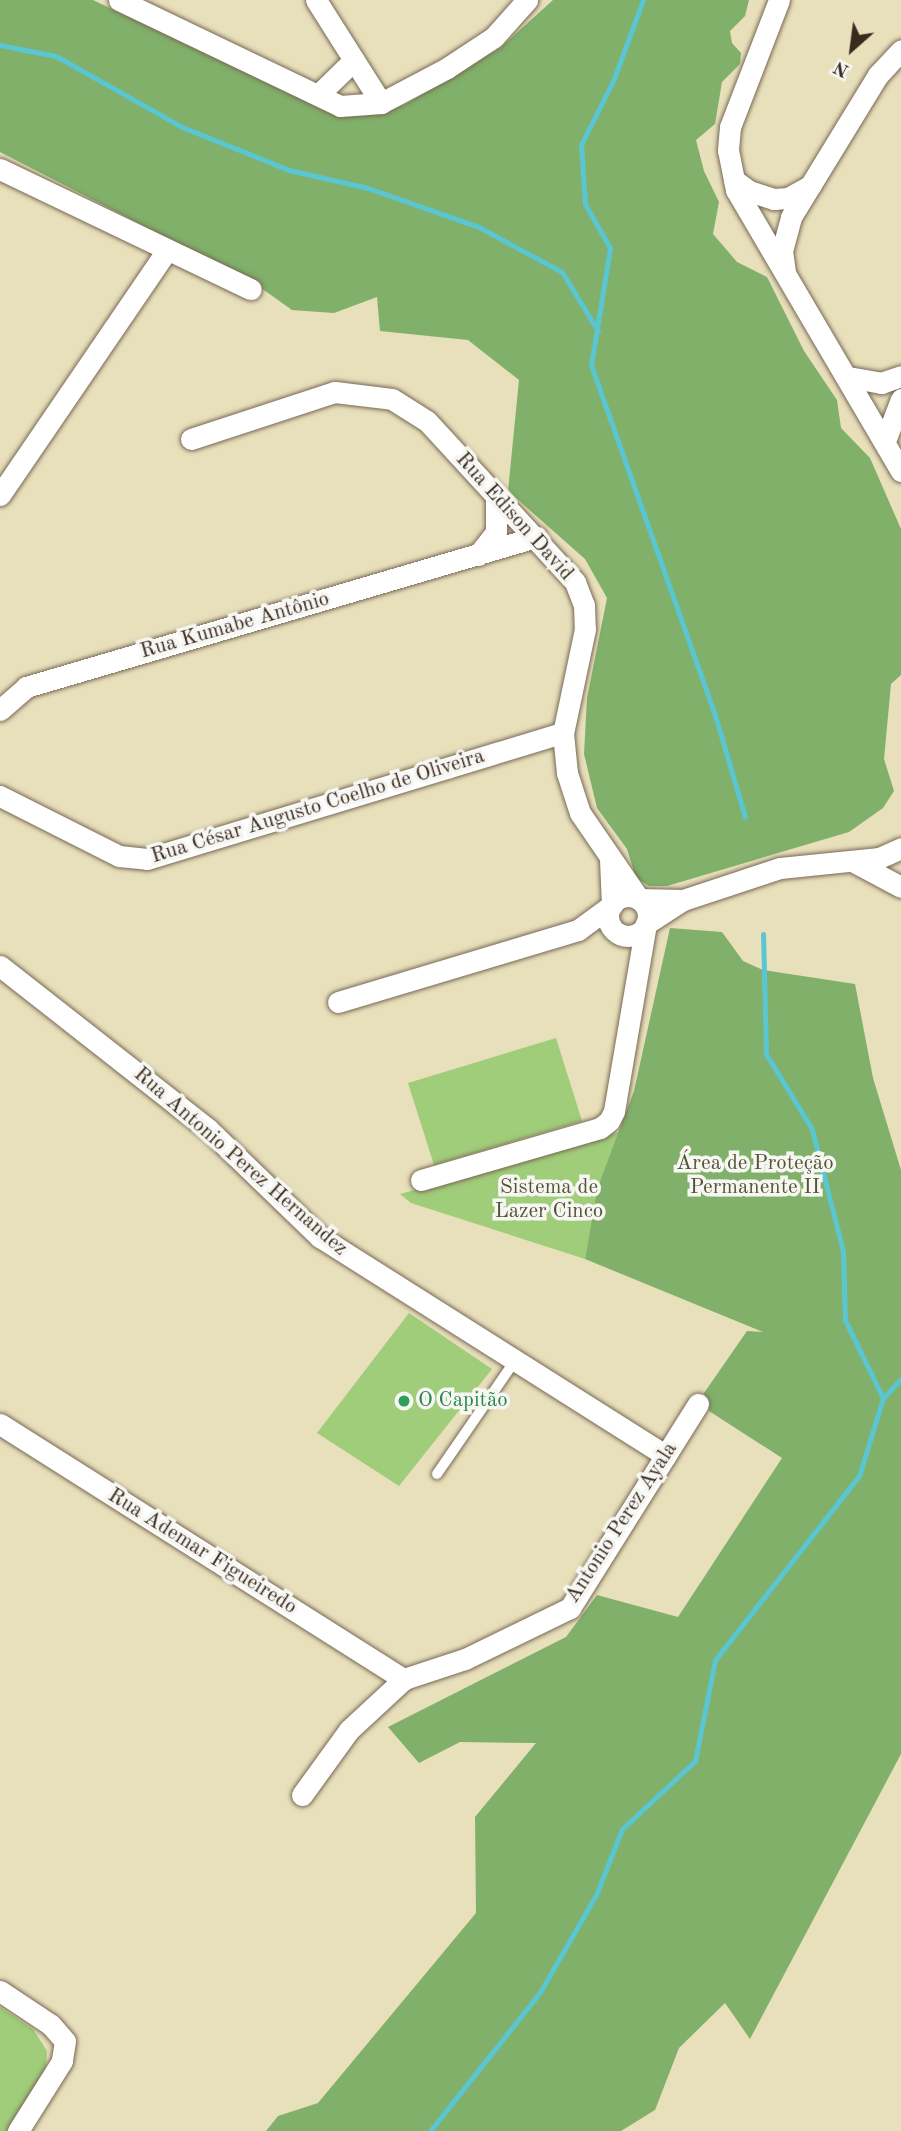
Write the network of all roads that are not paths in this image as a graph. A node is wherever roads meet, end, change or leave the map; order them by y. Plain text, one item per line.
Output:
1 (119, 0) edge
2 (316, 0) edge
3 (527, 0) edge
4 (779, 0) edge
5 (901, 50) edge
6 (354, 60) junction
7 (318, 96) junction
8 (381, 103) junction
9 (0, 169) edge
10 (734, 180) junction
11 (811, 185) junction
12 (166, 252) junction
13 (785, 272) junction
14 (251, 289) dead end
15 (901, 376) edge
16 (848, 377) junction
17 (901, 399) edge
18 (191, 439) dead end
19 (885, 441) junction
20 (901, 471) edge
21 (0, 495) edge
22 (496, 499) junction
23 (536, 537) junction
24 (478, 555) junction
25 (0, 710) edge
26 (563, 733) junction
27 (0, 796) edge
28 (896, 851) edge
29 (610, 859) junction
30 (846, 860) junction
31 (894, 882) edge
32 (639, 899) junction
33 (683, 900) junction
34 (612, 905) junction
35 (646, 924) junction
36 (578, 930) junction
37 (620, 933) junction
38 (0, 966) edge
39 (636, 974) junction
40 (338, 1002) dead end
41 (421, 1180) dead end
42 (514, 1362) junction
43 (698, 1404) dead end
44 (0, 1424) edge
45 (666, 1456) junction
46 (437, 1474) dead end
47 (404, 1679) junction
48 (302, 1795) dead end
49 (0, 1991) edge
50 (18, 2131) edge

1 - 7 street
2 - 6 street
3 - 8 street
4 - 10 street
5 - 11 street
6 - 7 street
6 - 8 street
7 - 8 street
9 - 12 street
10 - 11 street
10 - 13 street
11 - 13 street
12 - 14 street
12 - 21 street
13 - 16 street
15 - 16 street
16 - 19 street
17 - 19 street
18 - 22 street, Rua Edison David
19 - 20 street
22 - 23 street, Rua Edison David
22 - 24 street
23 - 24 street, Rua Kumabe Antônio
23 - 26 street, Rua Edison David
24 - 25 street, Rua Kumabe Antônio
26 - 27 street, Rua César Augusto Coelho de Oliveira
26 - 29 street, Rua Edison David
28 - 30 street
28 - 31 street
29 - 32 street, Rua Edison David
29 - 34 street
30 - 31 street
30 - 33 street
32 - 33 street
32 - 34 street
32 - 35 street
33 - 35 street
34 - 36 street
34 - 37 street
35 - 37 street
35 - 39 street
36 - 37 street
36 - 40 street
37 - 39 street
38 - 42 street, Rua Antonio Perez Hernandez
39 - 41 street
42 - 45 street, Rua Antonio Perez Hernandez
42 - 46 lane
43 - 45 street, Antonio Perez Ayala
44 - 47 street, Rua Ademar Figueiredo
45 - 47 street, Antonio Perez Ayala
47 - 48 street, Antonio Perez Ayala
49 - 50 street

